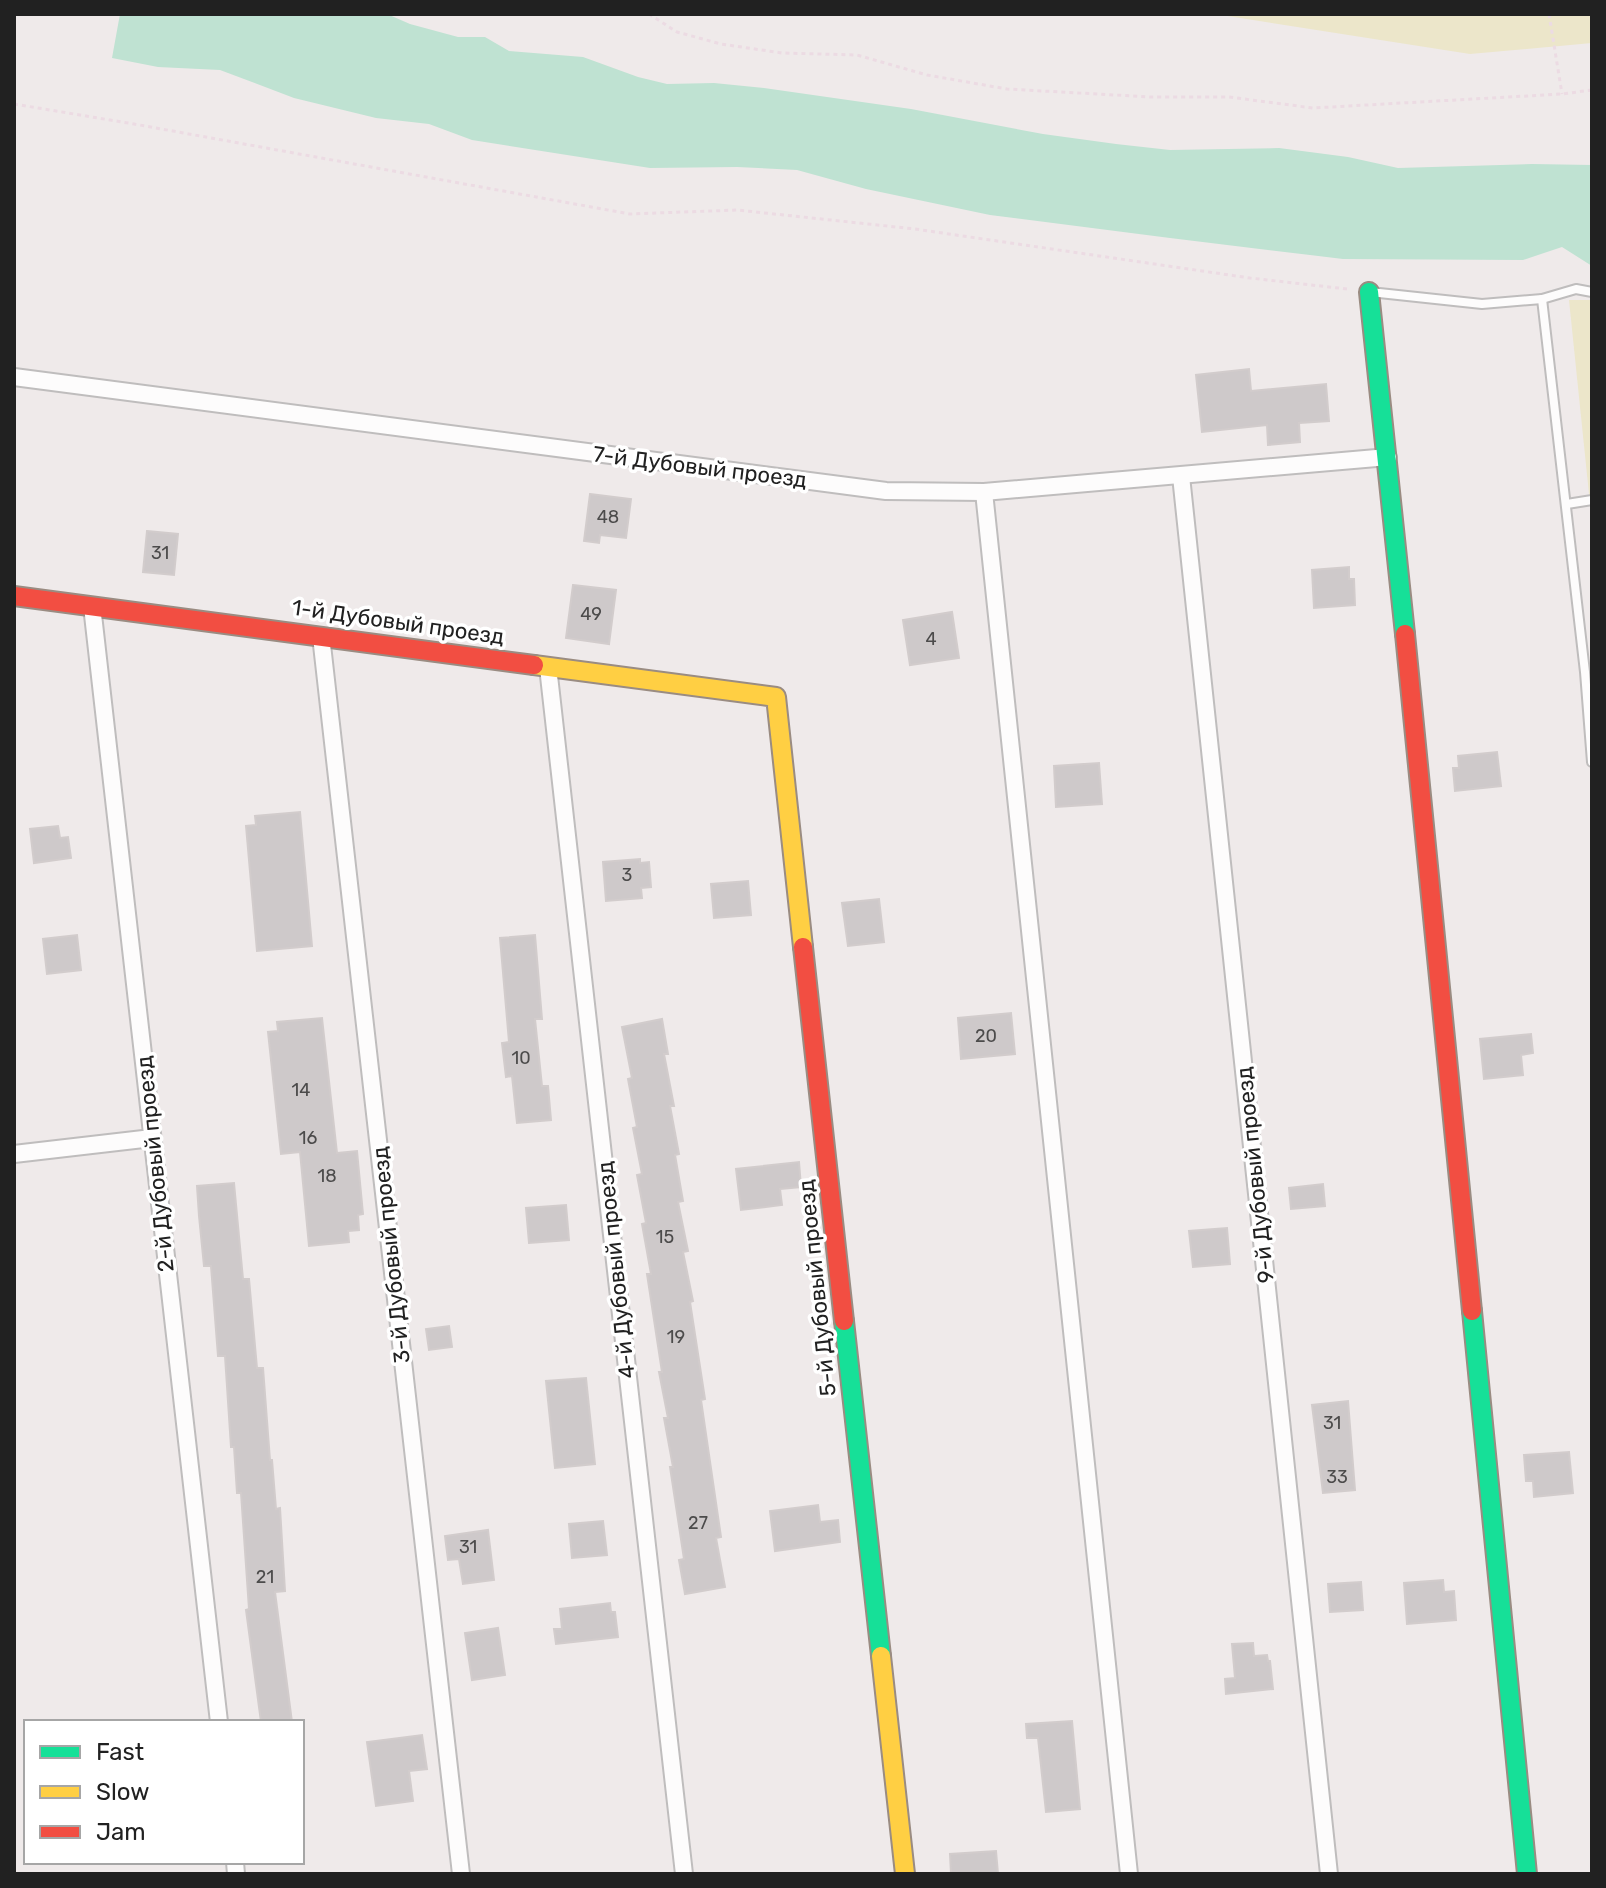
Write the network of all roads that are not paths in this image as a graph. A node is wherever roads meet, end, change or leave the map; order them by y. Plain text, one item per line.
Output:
1 (1369, 292) joint
2 (1592, 292) edge
3 (1542, 299) junction
4 (14, 377) edge
5 (1388, 457) junction
6 (1181, 476) junction
7 (984, 492) junction
8 (1592, 500) edge
9 (1567, 504) junction
10 (14, 596) edge
11 (92, 606) junction
12 (321, 636) junction
13 (548, 667) junction
14 (1588, 671) edge
15 (776, 697) joint
16 (1592, 762) edge
17 (152, 1138) junction
18 (14, 1154) edge
19 (219, 1720) edge
20 (461, 1874) edge
21 (684, 1874) edge
22 (905, 1874) edge
23 (1129, 1874) edge
24 (1329, 1874) edge
25 (1527, 1874) edge

1 - 3 lane
1 - 5 street
2 - 3 lane
3 - 9 lane
4 - 7 street, 7-й Дубовый проезд
5 - 6 street, 7-й Дубовый проезд
5 - 25 street
6 - 7 street, 7-й Дубовый проезд
6 - 24 street, 9-й Дубовый проезд
7 - 23 street
8 - 9 lane
9 - 14 lane
10 - 11 street, 1-й Дубовый проезд
11 - 12 street, 1-й Дубовый проезд
11 - 17 street, 2-й Дубовый проезд
12 - 13 street, 1-й Дубовый проезд
12 - 20 street, 3-й Дубовый проезд
13 - 15 street, 1-й Дубовый проезд
13 - 21 street, 4-й Дубовый проезд
14 - 16 lane
15 - 22 street, 5-й Дубовый проезд
17 - 18 street
17 - 19 street, 2-й Дубовый проезд

